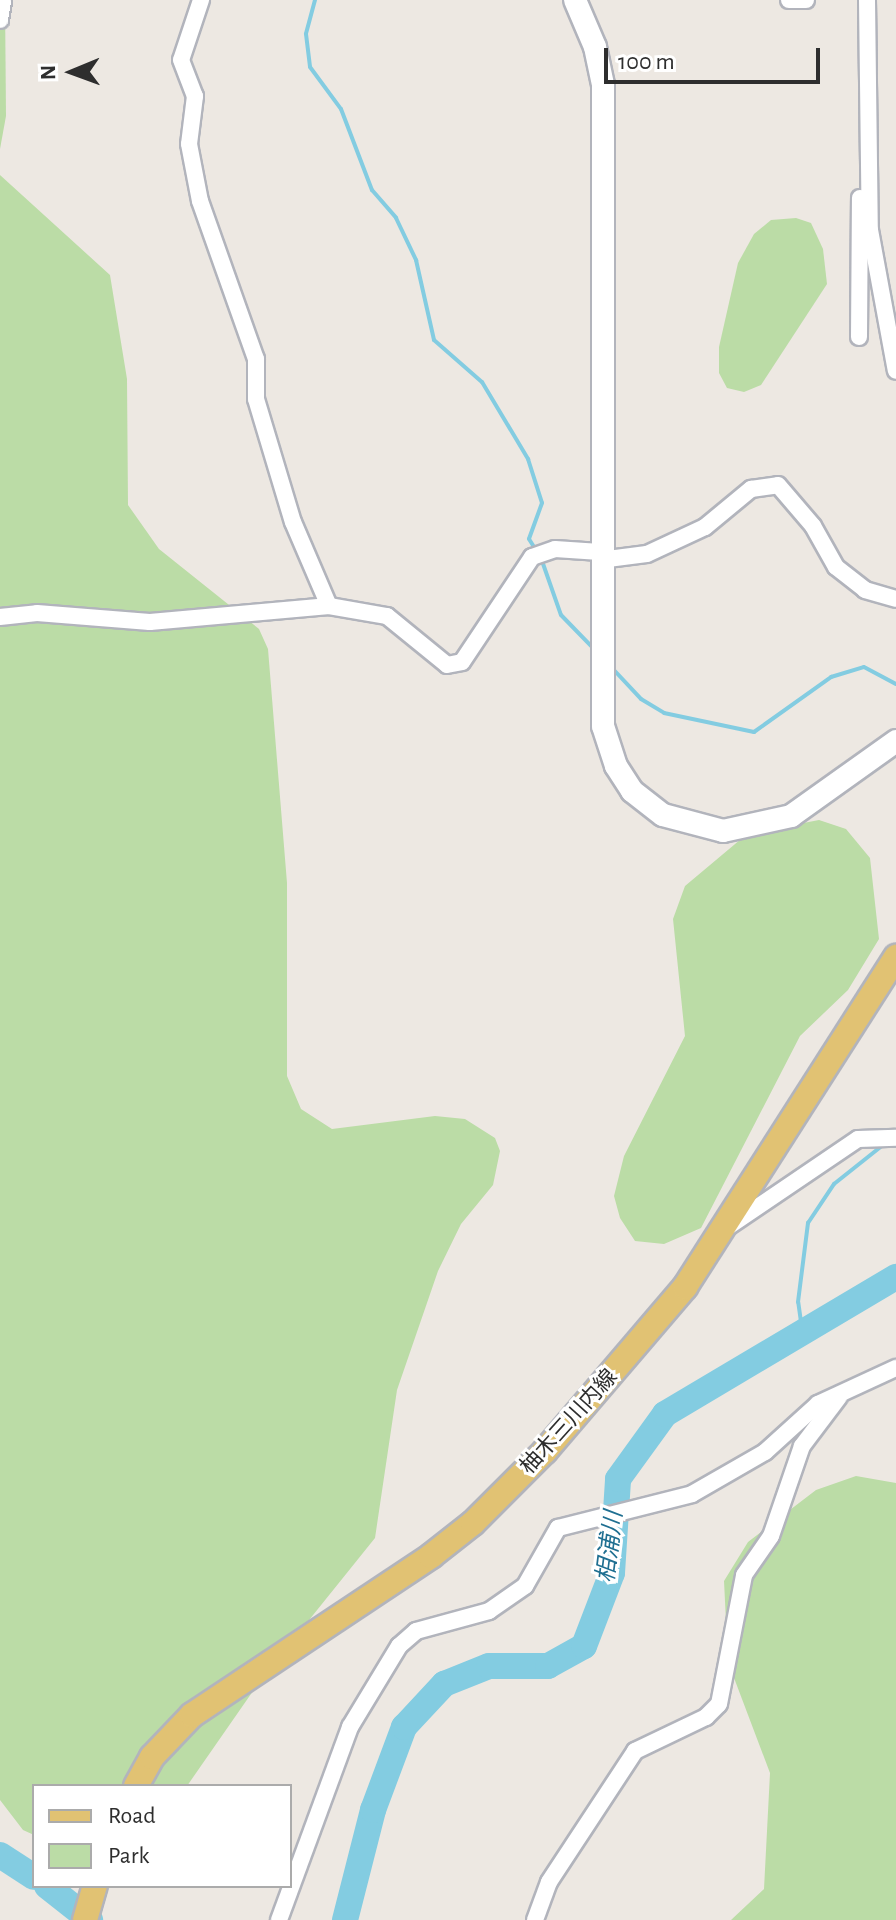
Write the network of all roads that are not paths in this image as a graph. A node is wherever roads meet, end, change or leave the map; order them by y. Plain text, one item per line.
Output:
1 (3, 0) edge
2 (201, 0) edge
3 (575, 0) edge
4 (789, 0) edge
5 (806, 0) edge
6 (867, 0) edge
7 (0, 20) edge
8 (870, 177) junction
9 (859, 337) dead end
10 (896, 371) edge
11 (600, 556) junction
12 (896, 599) edge
13 (329, 606) junction
14 (0, 617) edge
15 (896, 741) edge
16 (896, 957) edge
17 (896, 1138) edge
18 (720, 1232) junction
19 (896, 1368) edge
20 (839, 1397) junction
21 (137, 1784) edge
22 (292, 1885) edge
23 (94, 1888) edge
24 (291, 1888) edge
25 (85, 1920) edge
26 (279, 1920) edge
27 (535, 1920) edge

1 - 7 street
2 - 13 street
3 - 11 street
4 - 5 street
6 - 8 street
8 - 9 street
8 - 10 street
11 - 12 street
11 - 13 street
11 - 15 street
13 - 14 street
16 - 18 main road, 柚木三川内線
17 - 18 street
18 - 21 main road, 柚木三川内線
19 - 20 street
20 - 22 street
20 - 27 street
23 - 25 main road
24 - 26 street

